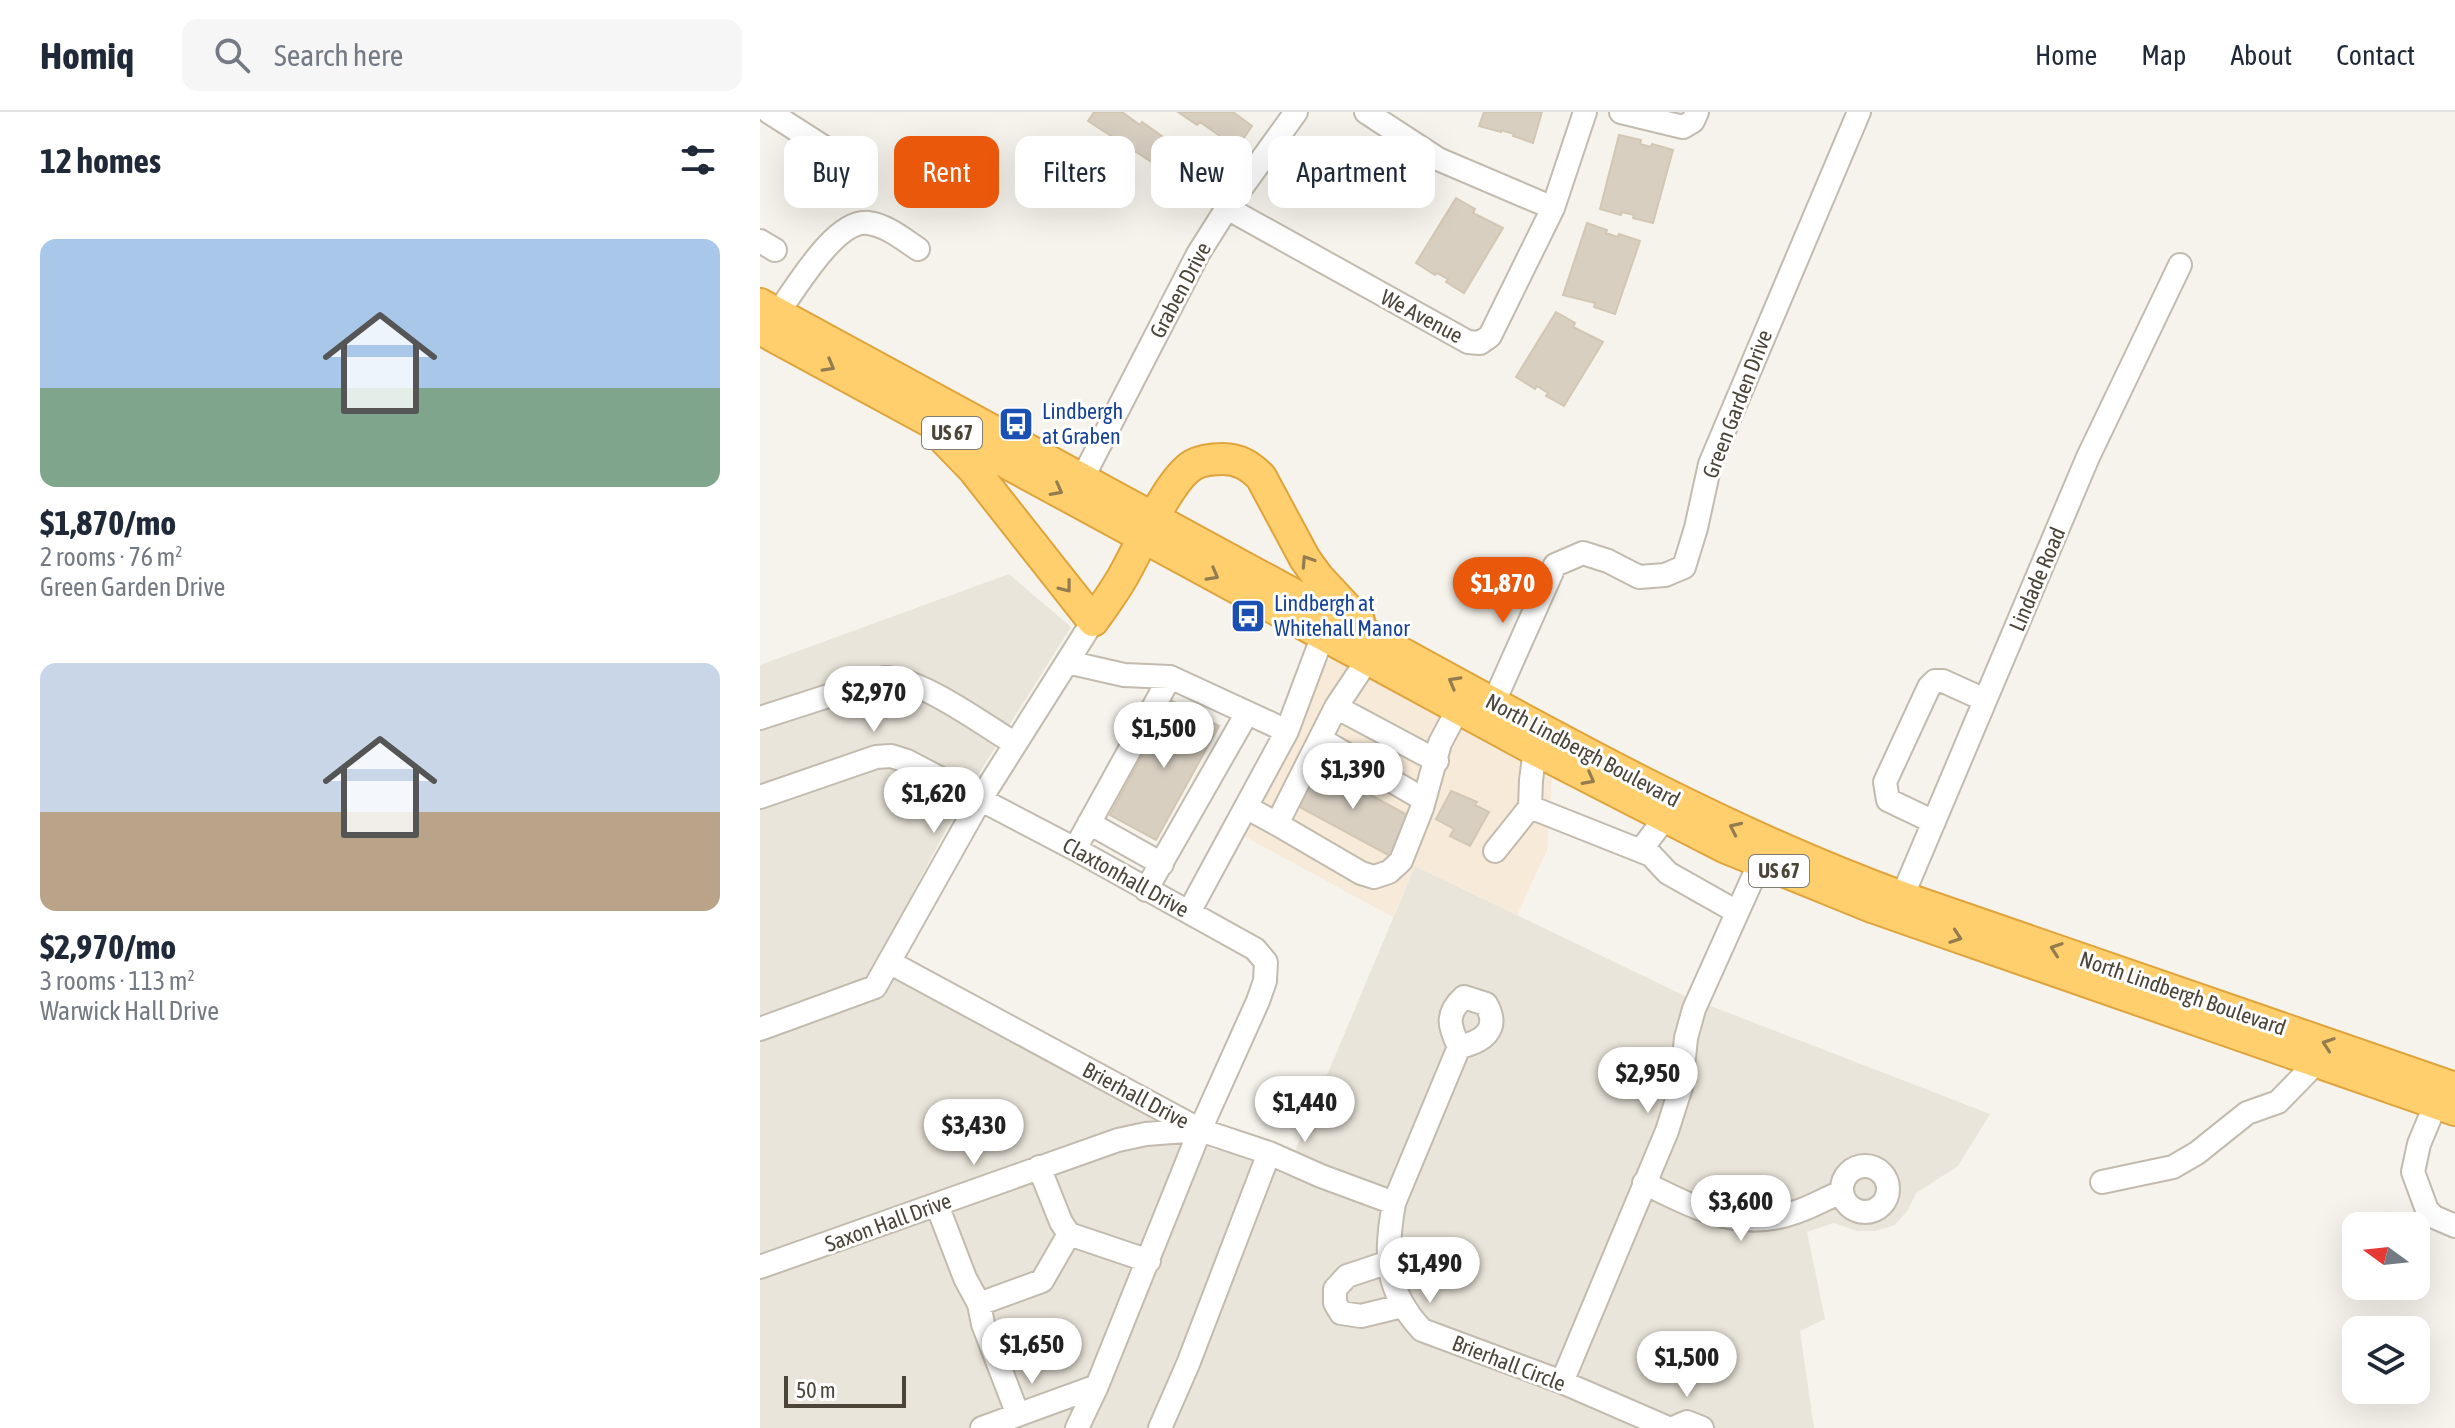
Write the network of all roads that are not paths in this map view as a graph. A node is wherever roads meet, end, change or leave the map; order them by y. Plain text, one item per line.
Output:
1 (769, 112) edge
2 (1296, 112) edge
3 (1366, 112) edge
4 (1585, 112) edge
5 (1621, 112) edge
6 (1697, 112) edge
7 (1859, 112) edge
8 (806, 136) edge
9 (1252, 173) edge
10 (1227, 208) joint
11 (1553, 208) junction
12 (918, 249) dead end
13 (2180, 265) dead end
14 (764, 321) edge
15 (926, 419) junction
16 (1082, 479) junction
17 (1150, 528) junction
18 (1093, 621) junction
19 (1323, 635) junction
20 (1372, 650) junction
21 (1067, 662) junction
22 (1170, 677) junction
23 (1300, 699) junction
24 (1985, 700) junction
25 (1493, 704) junction
26 (1458, 709) junction
27 (1334, 711) junction
28 (1247, 713) junction
29 (760, 718) edge
30 (1287, 731) junction
31 (1320, 739) junction
32 (1014, 743) junction
33 (1535, 750) junction
34 (1437, 761) junction
35 (760, 797) edge
36 (1423, 799) junction
37 (980, 800) junction
38 (1246, 807) junction
39 (1530, 807) junction
40 (1665, 818) junction
41 (1934, 822) junction
42 (1089, 823) junction
43 (1277, 824) junction
44 (1075, 849) junction
45 (1641, 850) junction
46 (1495, 851) dead end
47 (1760, 862) junction
48 (1162, 864) junction
49 (1146, 890) junction
50 (1902, 897) junction
51 (1189, 912) junction
52 (1737, 912) junction
53 (889, 962) junction
54 (760, 1029) edge
55 (1459, 1047) dead end
56 (2317, 1062) junction
57 (2449, 1100) edge
58 (1200, 1130) junction
59 (1269, 1153) junction
60 (1039, 1167) junction
61 (2102, 1182) dead end
62 (1644, 1183) junction
63 (1842, 1192) dead end
64 (1394, 1203) junction
65 (937, 1205) junction
66 (2455, 1226) edge
67 (1069, 1234) junction
68 (1149, 1261) junction
69 (1389, 1262) junction
70 (760, 1267) edge
71 (979, 1304) junction
72 (1402, 1306) junction
73 (1562, 1382) junction
74 (1097, 1386) junction
75 (1031, 1418) edge
76 (982, 1428) edge
77 (1077, 1428) edge
78 (1160, 1428) edge
79 (1670, 1428) edge
80 (1702, 1428) edge

1 - 8 street
2 - 9 street, Graben Drive
3 - 11 street
4 - 11 street, We Avenue
5 - 6 street
7 - 25 street, Green Garden Drive
10 - 11 street, We Avenue
10 - 16 street, Graben Drive
12 - 14 street
13 - 24 street, Lindade Road
14 -> 15 highway, North Lindbergh Boulevard / US 67
14 - 16 highway, North Lindbergh Boulevard / US 67
15 -> 17 highway, North Lindbergh Boulevard / US 67
15 -> 18 highway
16 - 17 highway, North Lindbergh Boulevard / US 67
17 - 18 highway
17 -> 19 highway, North Lindbergh Boulevard / US 67
17 - 20 highway, North Lindbergh Boulevard / US 67
20 -> 17 highway
18 - 21 street
19 - 20 highway, North Lindbergh Boulevard / US 67
19 - 23 street
25 -> 20 highway, North Lindbergh Boulevard / US 67
20 - 26 highway, North Lindbergh Boulevard / US 67
20 - 27 street
21 - 22 street
21 - 32 street
22 - 28 street
22 - 42 street
23 - 27 street
23 - 30 street
24 - 41 street, Lindade Road
24 - 41 street
50 -> 25 highway, North Lindbergh Boulevard / US 67
26 - 33 highway, North Lindbergh Boulevard / US 67
26 - 34 street
27 - 31 street
27 - 34 street
28 - 30 street
28 - 48 street
29 - 32 street
30 - 38 street
31 - 36 street
31 - 43 street
32 - 37 street
33 - 39 street
33 -> 40 highway, North Lindbergh Boulevard / US 67
34 - 36 street
35 - 37 street, Claxtonhall Drive
36 - 43 street
37 - 44 street, Claxtonhall Drive
37 - 53 street
38 - 43 street
38 - 51 street
39 - 45 street
39 - 46 street
40 - 45 street
40 - 47 highway, North Lindbergh Boulevard / US 67
41 - 50 street, Lindade Road
42 - 44 street
42 - 48 street
44 - 49 street, Claxtonhall Drive
45 - 52 street
47 - 52 street
47 -> 56 highway, North Lindbergh Boulevard / US 67
48 - 49 street
49 - 51 street, Claxtonhall Drive
57 -> 50 highway, North Lindbergh Boulevard / US 67
51 - 58 street, Claxtonhall Drive
52 - 62 street
53 - 54 street
53 - 58 street, Brierhall Drive
55 - 64 street, Brierhall Circle
56 - 57 highway, North Lindbergh Boulevard / US 67
56 - 61 street
57 - 66 street
58 - 59 street, Brierhall Drive
58 - 60 street, Saxon Hall Drive
58 - 68 street
59 - 64 street, Brierhall Drive
59 - 78 street
60 - 65 street, Saxon Hall Drive
60 - 67 street
62 - 63 street
62 - 73 street
64 - 69 street, Brierhall Circle
65 - 70 street, Saxon Hall Drive
65 - 71 street
67 - 68 street
67 - 71 street
68 - 74 street
69 - 72 street, Brierhall Circle
69 - 72 street
71 - 75 street
72 - 73 street, Brierhall Circle
73 - 79 street, Brierhall Circle
74 - 75 street
74 - 77 street
75 - 76 street
79 - 80 street, Brierhall Circle

